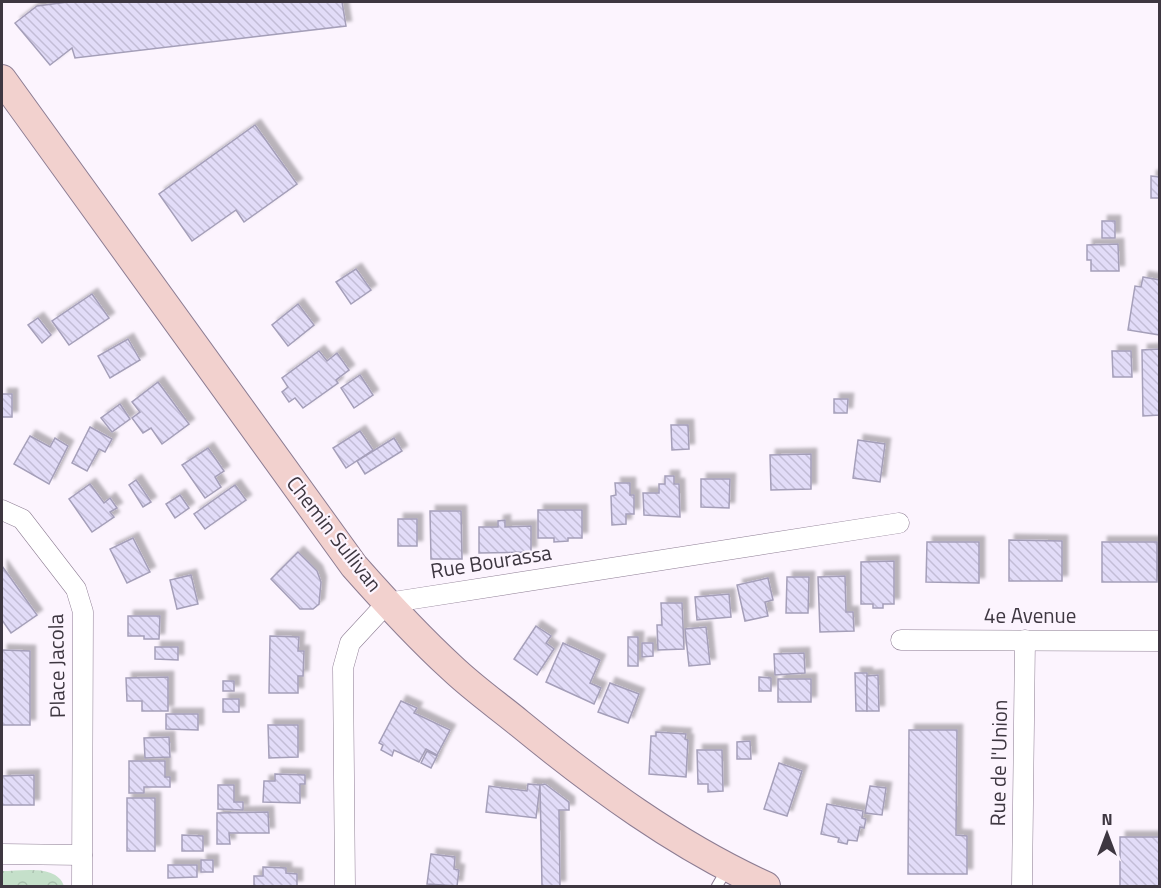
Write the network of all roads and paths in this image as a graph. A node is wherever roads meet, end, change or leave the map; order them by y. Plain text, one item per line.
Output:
1 (2, 79) edge
2 (2, 510) edge
3 (899, 523) dead end
4 (387, 603) junction
5 (901, 640) dead end
6 (1025, 640) junction
7 (1160, 640) edge
8 (2, 854) edge
9 (82, 855) junction
10 (722, 878) edge
11 (82, 886) edge
12 (345, 886) edge
13 (766, 886) edge
14 (1022, 886) edge

1 - 4 main road, Chemin Sullivan
2 - 9 street, Place Jacola
3 - 4 street, Rue Bourassa
4 - 10 main road, Chemin Sullivan
4 - 12 street
5 - 6 street, 4e Avenue
6 - 7 street, 4e Avenue
6 - 14 street, Rue de l'Union
8 - 9 street
9 - 11 street, Place Jacola
10 - 13 main road, Chemin Sullivan

